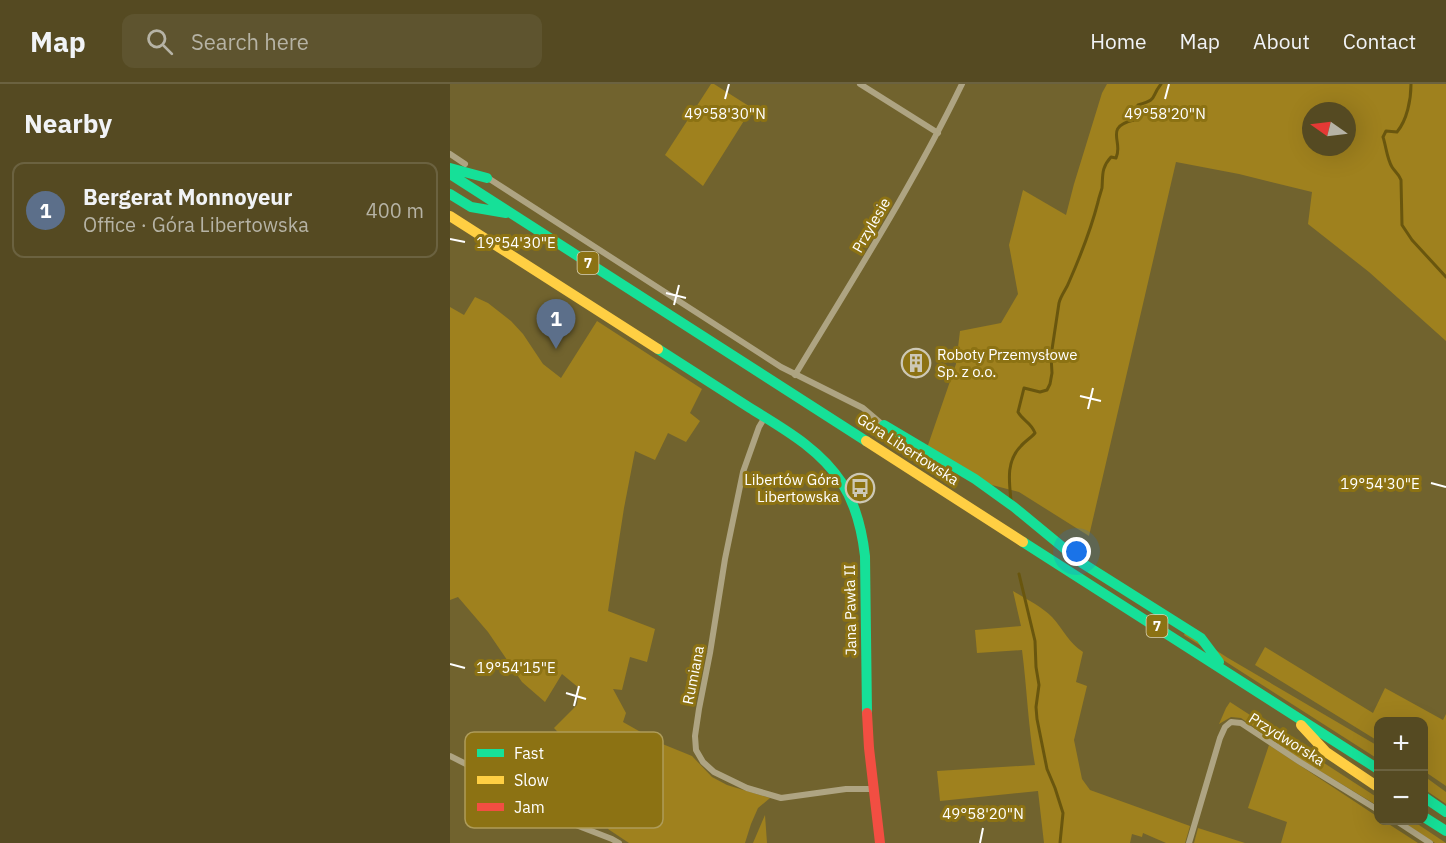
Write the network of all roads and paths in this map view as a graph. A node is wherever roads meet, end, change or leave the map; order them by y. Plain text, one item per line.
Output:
1 (860, 84) edge
2 (962, 84) edge
3 (938, 133) junction
4 (450, 154) edge
5 (465, 164) dead end
6 (450, 168) edge
7 (450, 174) edge
8 (488, 178) joint
9 (450, 194) edge
10 (513, 214) junction
11 (450, 216) edge
12 (795, 375) junction
13 (765, 417) junction
14 (884, 425) joint
15 (1226, 671) junction
16 (1287, 710) junction
17 (450, 756) edge
18 (465, 763) edge
19 (1374, 766) edge
20 (1374, 784) edge
21 (874, 789) junction
22 (1428, 800) edge
23 (1374, 807) edge
24 (1446, 812) edge
25 (1428, 820) edge
26 (1403, 825) edge
27 (584, 828) edge
28 (1446, 831) edge
29 (619, 843) edge
30 (880, 843) edge
31 (1188, 843) edge
32 (1430, 843) edge

1 - 3 street
2 - 3 street, Przylesie
3 - 12 street, Przylesie
4 - 5 street
6 - 8 main road
7 - 10 main road, Góra Libertowska / 7
8 - 12 street, Góra Libertowska
9 - 10 main road, Góra Libertowska / 7
10 - 15 main road, Góra Libertowska / 7
11 - 13 main road
12 - 14 street, Góra Libertowska
13 - 21 main road, Jana Pawła II
13 - 21 street, Rumiana
14 - 15 main road, 7
15 - 16 main road, Góra Libertowska / 7
16 - 19 main road, Góra Libertowska / 7
16 - 20 main road, Góra Libertowska / 7
17 - 18 street
21 - 30 main road, Jana Pawła II
22 - 24 main road
23 - 31 street, Przydworska
25 - 28 main road
26 - 32 street
27 - 29 street

